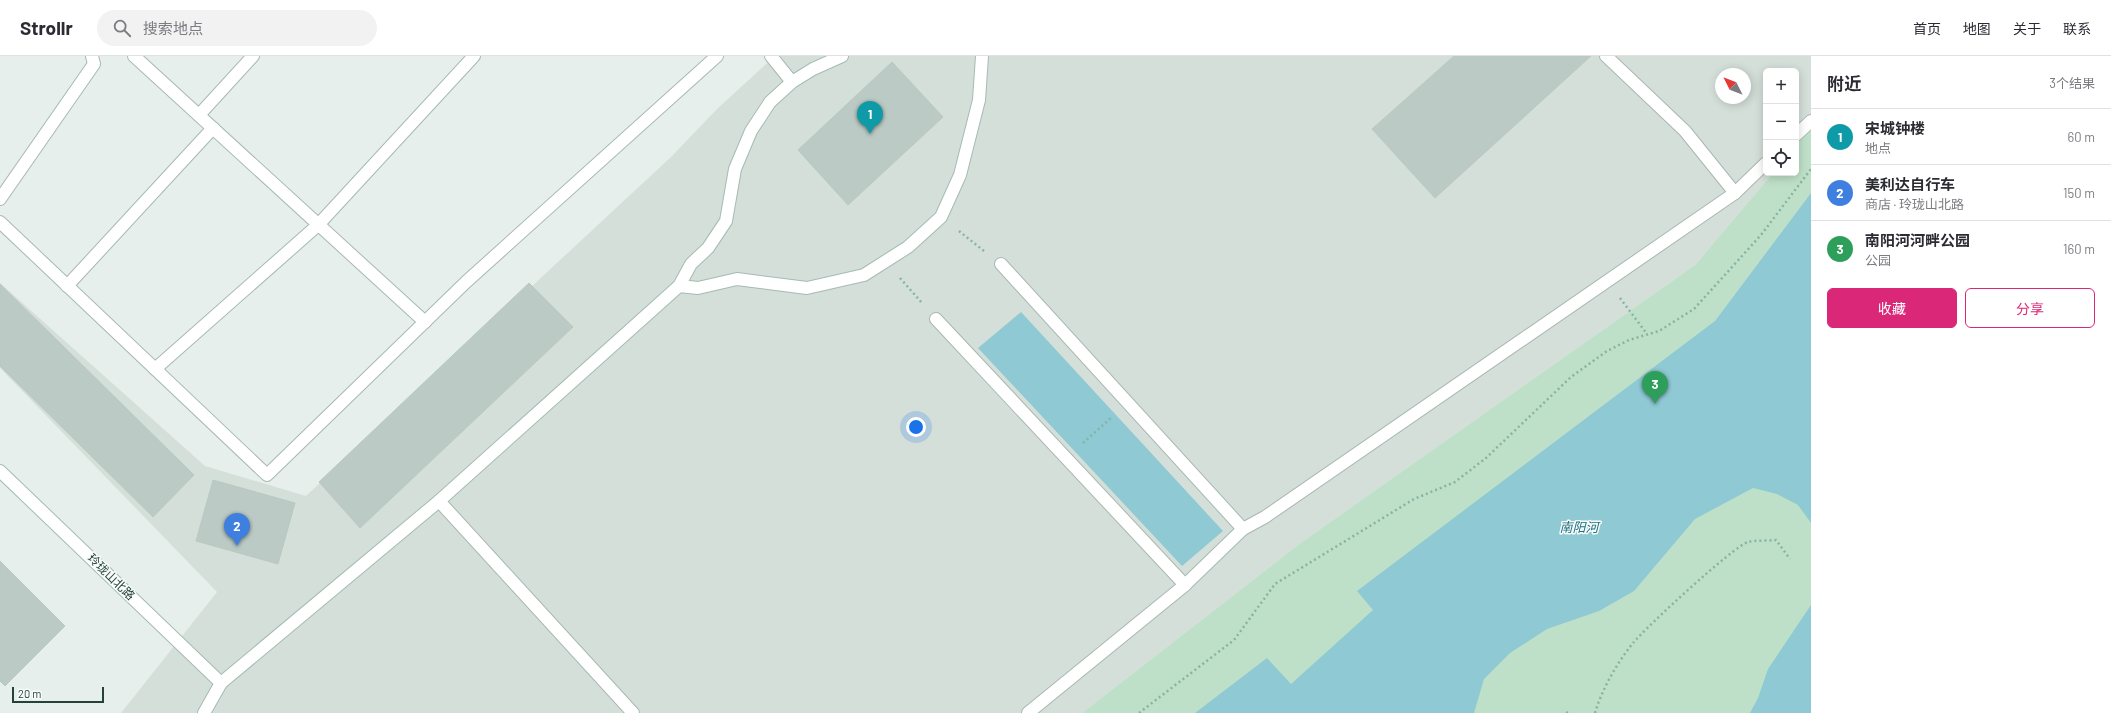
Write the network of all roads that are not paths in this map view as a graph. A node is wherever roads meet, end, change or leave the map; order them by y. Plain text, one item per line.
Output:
1 (92, 56) edge
2 (134, 56) edge
3 (253, 56) edge
4 (474, 56) edge
5 (717, 56) edge
6 (771, 56) edge
7 (842, 56) edge
8 (982, 56) edge
9 (1606, 56) edge
10 (792, 82) junction
11 (199, 115) junction
12 (1811, 120) edge
13 (213, 128) junction
14 (1799, 132) edge
15 (1763, 166) edge
16 (1734, 193) junction
17 (0, 199) edge
18 (0, 222) edge
19 (318, 225) junction
20 (1000, 264) road end
21 (67, 286) junction
22 (678, 286) junction
23 (936, 319) road end
24 (425, 322) junction
25 (154, 369) junction
26 (0, 471) edge
27 (439, 501) junction
28 (1243, 529) junction
29 (1184, 585) junction
30 (221, 683) junction
31 (204, 713) edge
32 (633, 713) edge
33 (1028, 713) edge

1 - 17 street
2 - 11 street
3 - 11 street
4 - 19 street
5 - 24 street
6 - 10 street
7 - 10 street
8 - 22 street
9 - 16 street
10 - 22 street
11 - 13 street
12 - 14 street
13 - 19 street
13 - 21 street
15 - 16 street
16 - 28 street
18 - 21 street
19 - 24 street
19 - 25 street
20 - 28 street
21 - 25 street
22 - 27 street
23 - 29 street
24 - 25 street
26 - 30 street, 玲珑山北路
27 - 30 street
27 - 32 street
28 - 29 street
29 - 33 street
30 - 31 street

